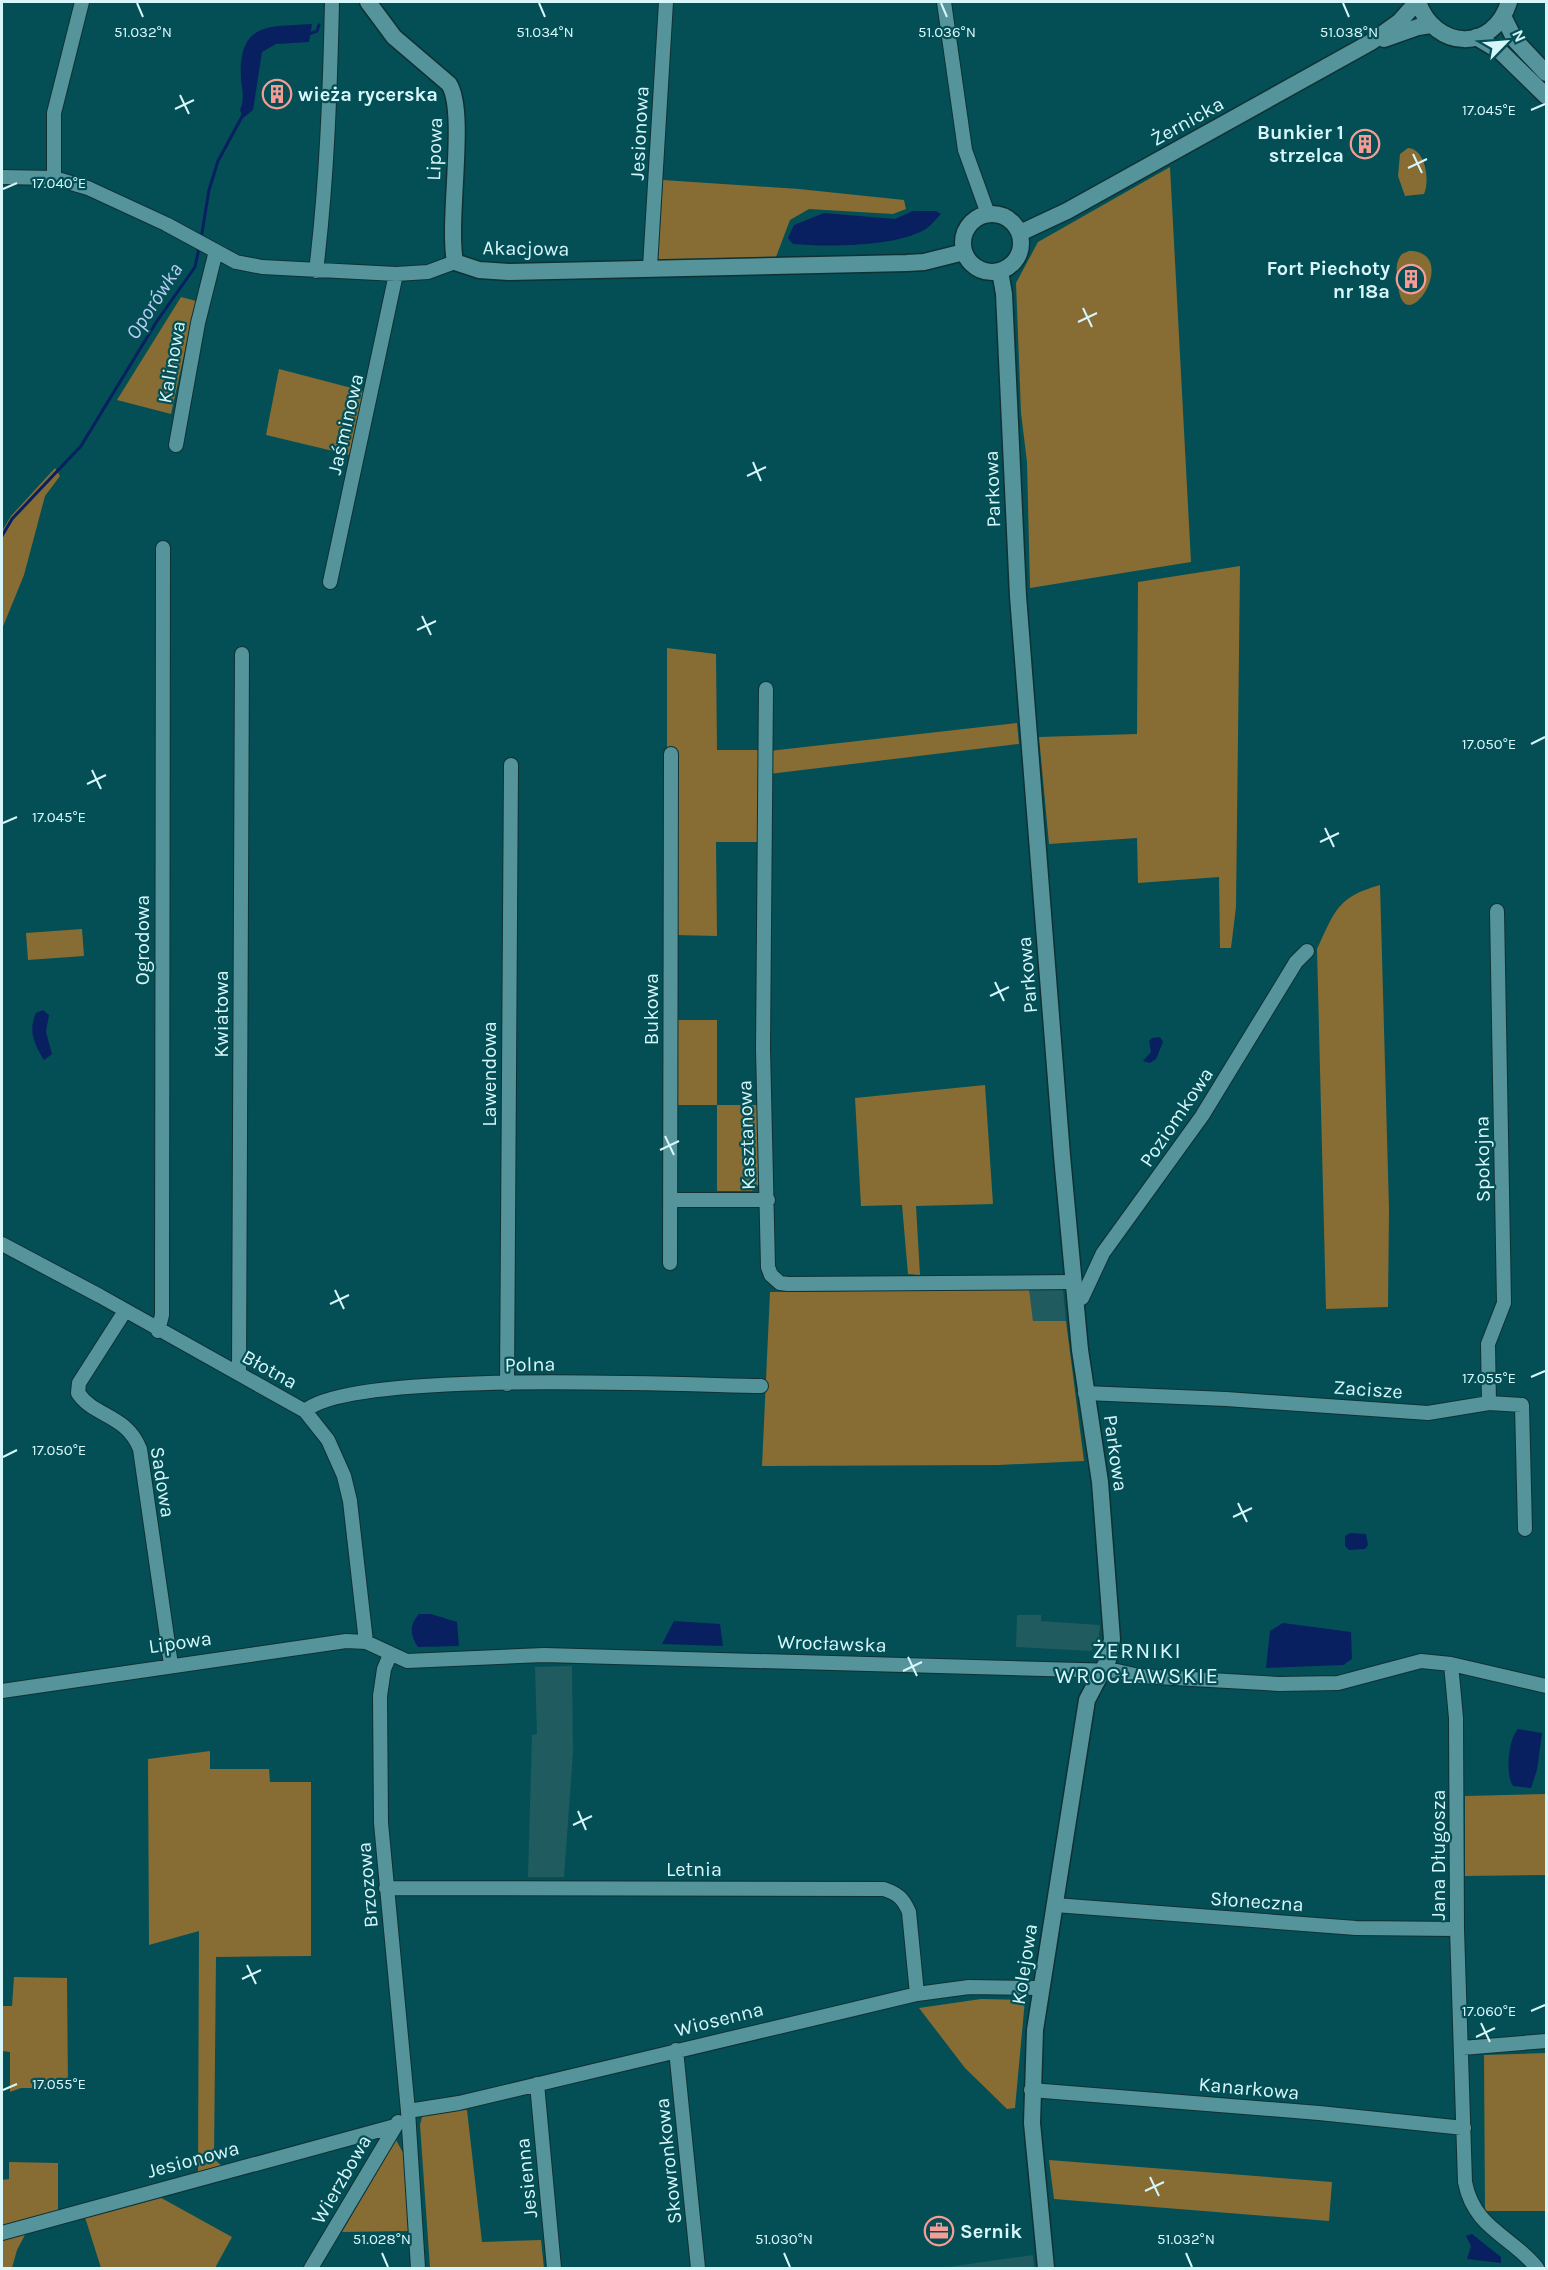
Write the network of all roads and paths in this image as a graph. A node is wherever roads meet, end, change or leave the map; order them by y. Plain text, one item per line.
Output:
1 (82, 2) edge
2 (332, 2) edge
3 (368, 2) edge
4 (666, 2) edge
5 (944, 2) edge
6 (1417, 2) edge
7 (1506, 10) edge
8 (1431, 25) junction
9 (1476, 37) junction
10 (1371, 42) junction
11 (1546, 73) edge
12 (1546, 96) edge
13 (2, 177) edge
14 (54, 178) junction
15 (988, 214) junction
16 (1020, 232) junction
17 (206, 245) junction
18 (964, 252) junction
19 (455, 262) junction
20 (650, 267) junction
21 (316, 271) junction
22 (1000, 271) junction
23 (396, 274) junction
24 (176, 445) dead end
25 (163, 548) dead end
26 (330, 582) dead end
27 (242, 654) dead end
28 (766, 688) dead end
29 (670, 754) dead end
30 (511, 765) dead end
31 (1497, 911) dead end
32 (1307, 951) dead end
33 (670, 1200) junction
34 (768, 1200) junction
35 (2, 1244) edge
36 (670, 1263) dead end
37 (1073, 1282) junction
38 (1075, 1300) junction
39 (125, 1311) junction
40 (158, 1330) junction
41 (239, 1374) junction
42 (507, 1384) junction
43 (761, 1386) dead end
44 (1085, 1394) junction
45 (1489, 1403) junction
46 (305, 1411) junction
47 (1526, 1529) dead end
48 (366, 1642) junction
49 (390, 1655) junction
50 (1451, 1664) junction
51 (171, 1665) junction
52 (1101, 1671) junction
53 (1546, 1686) edge
54 (2, 1691) edge
55 (386, 1888) junction
56 (1055, 1905) junction
57 (1457, 1929) junction
58 (1042, 1988) junction
59 (917, 1994) junction
60 (1546, 2041) edge
61 (1462, 2048) junction
62 (676, 2050) junction
63 (537, 2084) junction
64 (1031, 2090) junction
65 (408, 2112) junction
66 (394, 2126) junction
67 (1464, 2128) junction
68 (2, 2233) edge
69 (311, 2268) edge
70 (418, 2268) edge
71 (554, 2268) edge
72 (698, 2268) edge
73 (1046, 2268) edge
74 (1537, 2268) edge

1 - 14 street
2 - 21 street
3 - 19 street, Lipowa
4 - 20 street, Jesionowa
5 - 15 street
6 - 8 street
6 - 10 street, Żernicka
7 - 9 street
7 - 11 street
8 - 9 street
8 - 10 street, Żernicka
9 - 12 street
10 - 16 street, Żernicka
13 - 14 street, Akacjowa
14 - 17 street, Akacjowa
15 - 16 street
15 - 18 street
16 - 22 street
17 - 21 street, Akacjowa
17 - 24 street, Kalinowa
18 - 20 street, Akacjowa
18 - 22 street
19 - 20 street, Akacjowa
19 - 23 street, Akacjowa
21 - 23 street, Akacjowa
22 - 37 street, Parkowa
23 - 26 street, Jaśminowa
25 - 40 street, Ogrodowa
27 - 41 street, Kwiatowa
28 - 34 street, Kasztanowa
29 - 33 street, Bukowa
30 - 42 street, Lawendowa
31 - 45 street, Spokojna
32 - 38 street, Poziomkowa
33 - 34 street
33 - 36 street, Bukowa
34 - 37 street, Kasztanowa
35 - 39 street, Błotna
37 - 38 street, Parkowa
38 - 44 street, Parkowa
39 - 40 street, Błotna
39 - 51 street, Sadowa
40 - 41 street, Błotna
41 - 46 street, Błotna
42 - 43 street, Polna
42 - 46 street, Polna
44 - 45 street, Zacisze
44 - 52 street, Parkowa
45 - 47 street, Zacisze
46 - 48 street, Błotna
48 - 49 street, Wrocławska
48 - 51 street, Lipowa
49 - 52 street, Wrocławska
49 - 55 street, Brzozowa
50 - 52 street, Wrocławska
50 - 53 street, Wrocławska
50 - 57 street, Jana Długosza
51 - 54 street, Lipowa
52 - 56 street, Kolejowa
55 - 59 street, Letnia
55 - 65 street, Brzozowa
56 - 57 street, Słoneczna
56 - 58 street, Kolejowa
57 - 61 street, Jana Długosza
58 - 59 street, Wiosenna
58 - 64 street, Kolejowa
59 - 62 street, Wiosenna
60 - 61 street
61 - 67 street, Jana Długosza
62 - 63 street, Wiosenna
62 - 72 street, Skowronkowa
63 - 65 street, Wiosenna
63 - 71 street, Jesienna
64 - 67 street, Kanarkowa
64 - 73 street, Kolejowa
65 - 66 street, Wierzbowa
65 - 70 street, Brzozowa
66 - 68 street, Jesionowa
66 - 69 street, Wierzbowa
67 - 74 street, Jana Długosza

